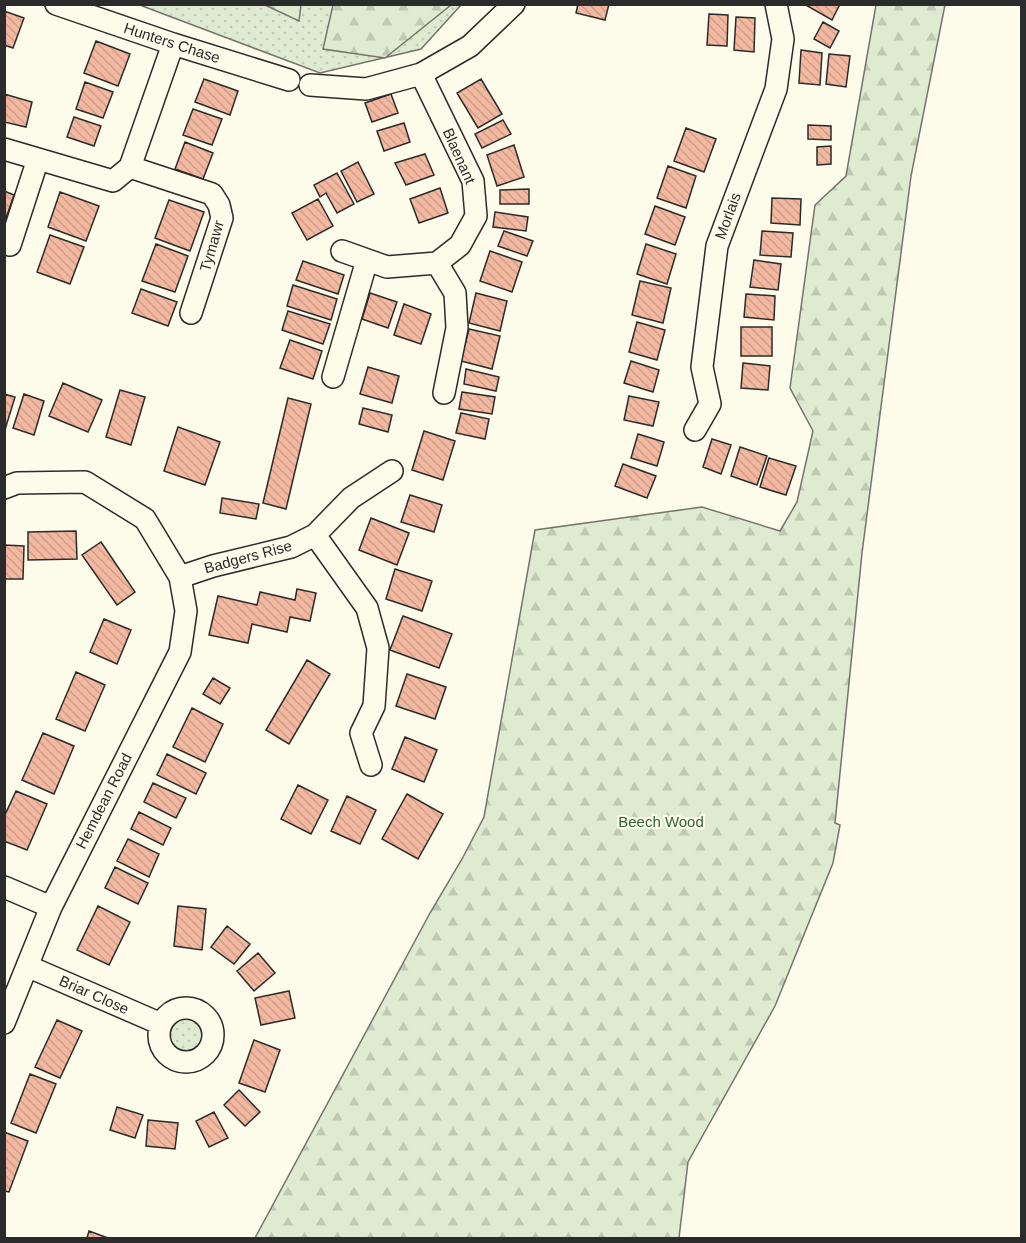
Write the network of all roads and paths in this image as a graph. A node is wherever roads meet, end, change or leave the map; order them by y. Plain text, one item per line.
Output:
1 (56, 4) edge
2 (514, 4) edge
3 (776, 4) edge
4 (173, 44) junction
5 (421, 74) junction
6 (289, 80) dead end
7 (310, 85) dead end
8 (4, 149) edge
9 (38, 159) junction
10 (129, 167) junction
11 (10, 245) dead end
12 (342, 251) dead end
13 (367, 260) junction
14 (436, 263) junction
15 (191, 313) dead end
16 (333, 377) dead end
17 (444, 393) dead end
18 (695, 430) dead end
19 (392, 471) dead end
20 (4, 488) edge
21 (315, 536) junction
22 (180, 578) junction
23 (371, 765) dead end
24 (4, 887) edge
25 (51, 907) junction
26 (27, 966) junction
27 (4, 1023) edge
28 (161, 1024) dead end

1 - 4 street, Hunters Chase
2 - 5 street
3 - 18 street, Morlais
4 - 6 street, Hunters Chase
4 - 10 street
5 - 7 street
5 - 14 street, Blaenant
8 - 9 street
9 - 10 street
9 - 11 street
10 - 15 street, Tymawr
12 - 13 street
13 - 14 street
13 - 16 street
14 - 17 street
19 - 21 street, Badgers Rise
20 - 22 street
21 - 22 street, Badgers Rise
21 - 23 street
22 - 25 street, Hemdean Road
24 - 25 street
25 - 26 street, Hemdean Road
26 - 27 street, Hemdean Road
26 - 28 street, Briar Close

